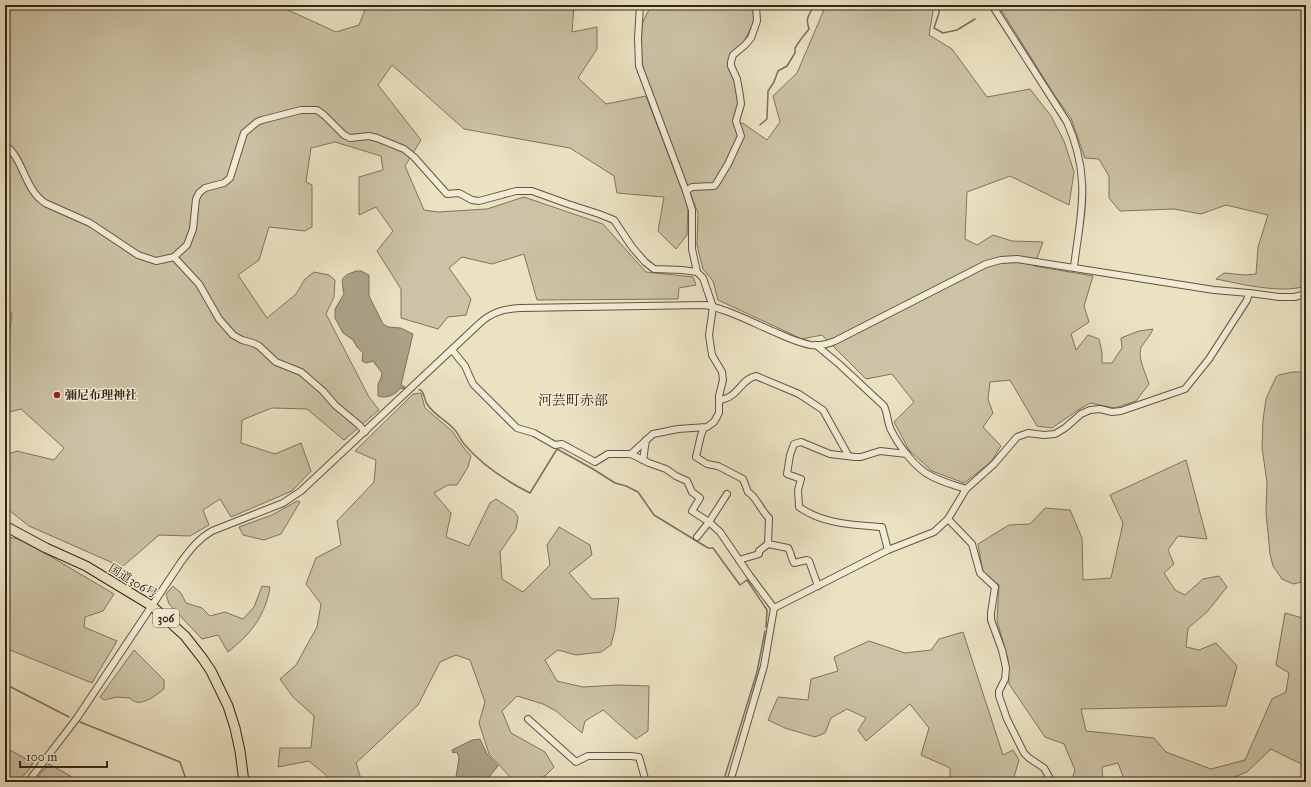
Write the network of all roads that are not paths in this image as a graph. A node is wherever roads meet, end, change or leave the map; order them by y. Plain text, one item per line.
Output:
1 (640, 5) edge
2 (756, 5) edge
3 (992, 5) edge
4 (5, 145) edge
5 (686, 191) junction
6 (174, 257) junction
7 (1074, 267) junction
8 (697, 272) junction
9 (1249, 293) junction
10 (1306, 294) edge
11 (713, 307) junction
12 (816, 345) junction
13 (452, 350) junction
14 (720, 400) junction
15 (704, 428) junction
16 (365, 432) junction
17 (646, 440) junction
18 (631, 454) junction
19 (907, 454) junction
20 (848, 455) junction
21 (644, 460) junction
22 (966, 489) junction
23 (727, 494) dead end
24 (948, 519) junction
25 (709, 522) junction
26 (5, 526) edge
27 (697, 537) dead end
28 (768, 544) junction
29 (888, 550) junction
30 (739, 560) junction
31 (818, 586) junction
32 (152, 606) junction
33 (774, 608) junction
34 (528, 719) dead end
35 (28, 782) edge
36 (244, 782) edge
37 (646, 782) edge
38 (730, 782) edge
39 (1052, 782) edge

1 - 5 street
2 - 5 street
3 - 7 street
4 - 6 street
5 - 8 street
6 - 8 street
6 - 16 street
7 - 9 street
7 - 12 street
8 - 11 street
9 - 10 street
9 - 22 street
11 - 12 street
11 - 13 street
11 - 14 street
12 - 19 street
13 - 16 street
13 - 18 street
14 - 15 street
14 - 20 street
15 - 17 street
15 - 28 street
16 - 32 street
17 - 18 street
17 - 21 street
18 - 21 street
19 - 20 street
19 - 22 street
20 - 29 street
21 - 25 street
22 - 24 street
23 - 25 street
24 - 29 street
24 - 39 street
25 - 27 street
25 - 30 street
26 - 32 highway, 国道306号 / 306
28 - 30 street
28 - 31 street
29 - 31 street
30 - 33 street
31 - 33 street
32 - 35 street
32 - 36 highway, 国道306号 / 306
33 - 38 street
34 - 37 street

